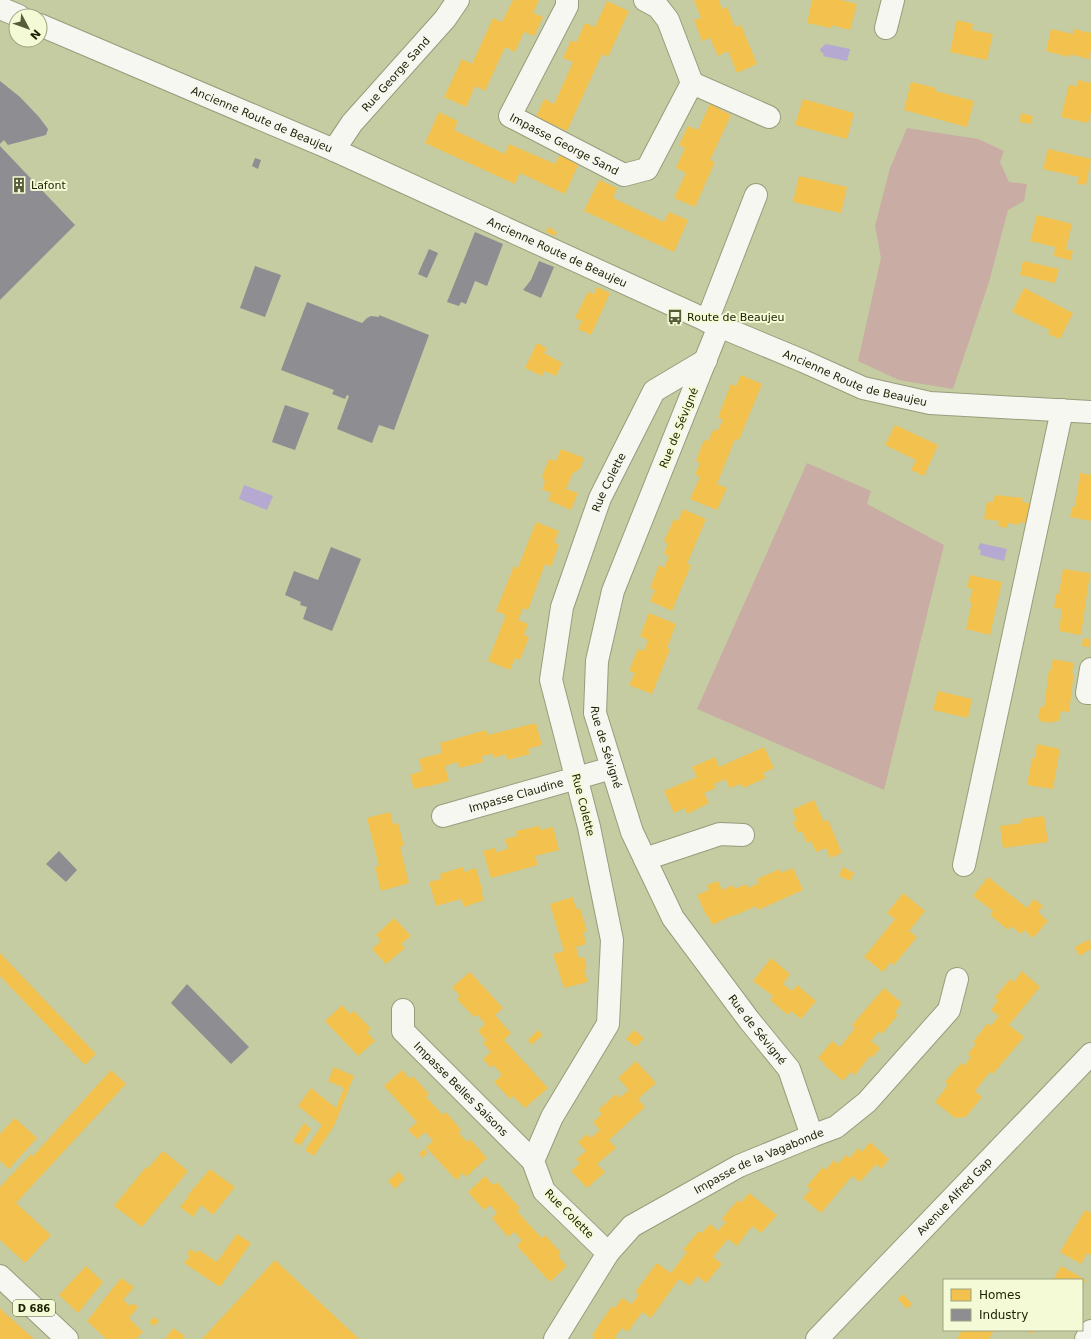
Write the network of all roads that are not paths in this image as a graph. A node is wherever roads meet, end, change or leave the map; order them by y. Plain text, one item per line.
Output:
1 (458, 0) edge
2 (567, 0) edge
3 (645, 0) edge
4 (892, 0) edge
5 (48, 28) edge
6 (886, 28) dead end
7 (692, 83) junction
8 (769, 117) dead end
9 (334, 150) junction
10 (756, 196) dead end
11 (713, 324) junction
12 (706, 360) junction
13 (1062, 410) junction
14 (1091, 410) edge
15 (1091, 669) edge
16 (1091, 693) edge
17 (612, 768) junction
18 (577, 777) junction
19 (443, 816) dead end
20 (743, 835) dead end
21 (645, 859) junction
22 (964, 866) dead end
23 (957, 979) dead end
24 (403, 1010) dead end
25 (1091, 1054) edge
26 (812, 1136) junction
27 (533, 1161) junction
28 (608, 1253) junction
29 (0, 1276) edge
30 (1091, 1331) edge
31 (67, 1339) edge
32 (555, 1339) edge
33 (817, 1339) edge
34 (1086, 1339) edge

1 - 9 street, Rue George Sand
2 - 7 street, Impasse George Sand
3 - 7 street
4 - 6 street
5 - 9 street, Ancienne Route de Beaujeu
7 - 8 street
9 - 11 street, Ancienne Route de Beaujeu
10 - 11 street, Rue de Sévigné
11 - 12 street, Rue de Sévigné
11 - 13 street, Ancienne Route de Beaujeu
12 - 17 street, Rue de Sévigné
12 - 18 street, Rue Colette
13 - 14 street, Ancienne Route de Beaujeu
13 - 22 street
15 - 16 street
17 - 18 street, Impasse Claudine
17 - 21 street, Rue de Sévigné
18 - 19 street, Impasse Claudine
18 - 27 street, Rue Colette
20 - 21 street
21 - 26 street, Rue de Sévigné
23 - 26 street, Impasse de la Vagabonde
24 - 27 street, Impasse Belles Saisons
25 - 33 street, Avenue Alfred Gap
26 - 28 street, Impasse de la Vagabonde
27 - 28 street, Rue Colette
28 - 32 street, Impasse de la Vagabonde
29 - 31 street, D 686
30 - 34 street

